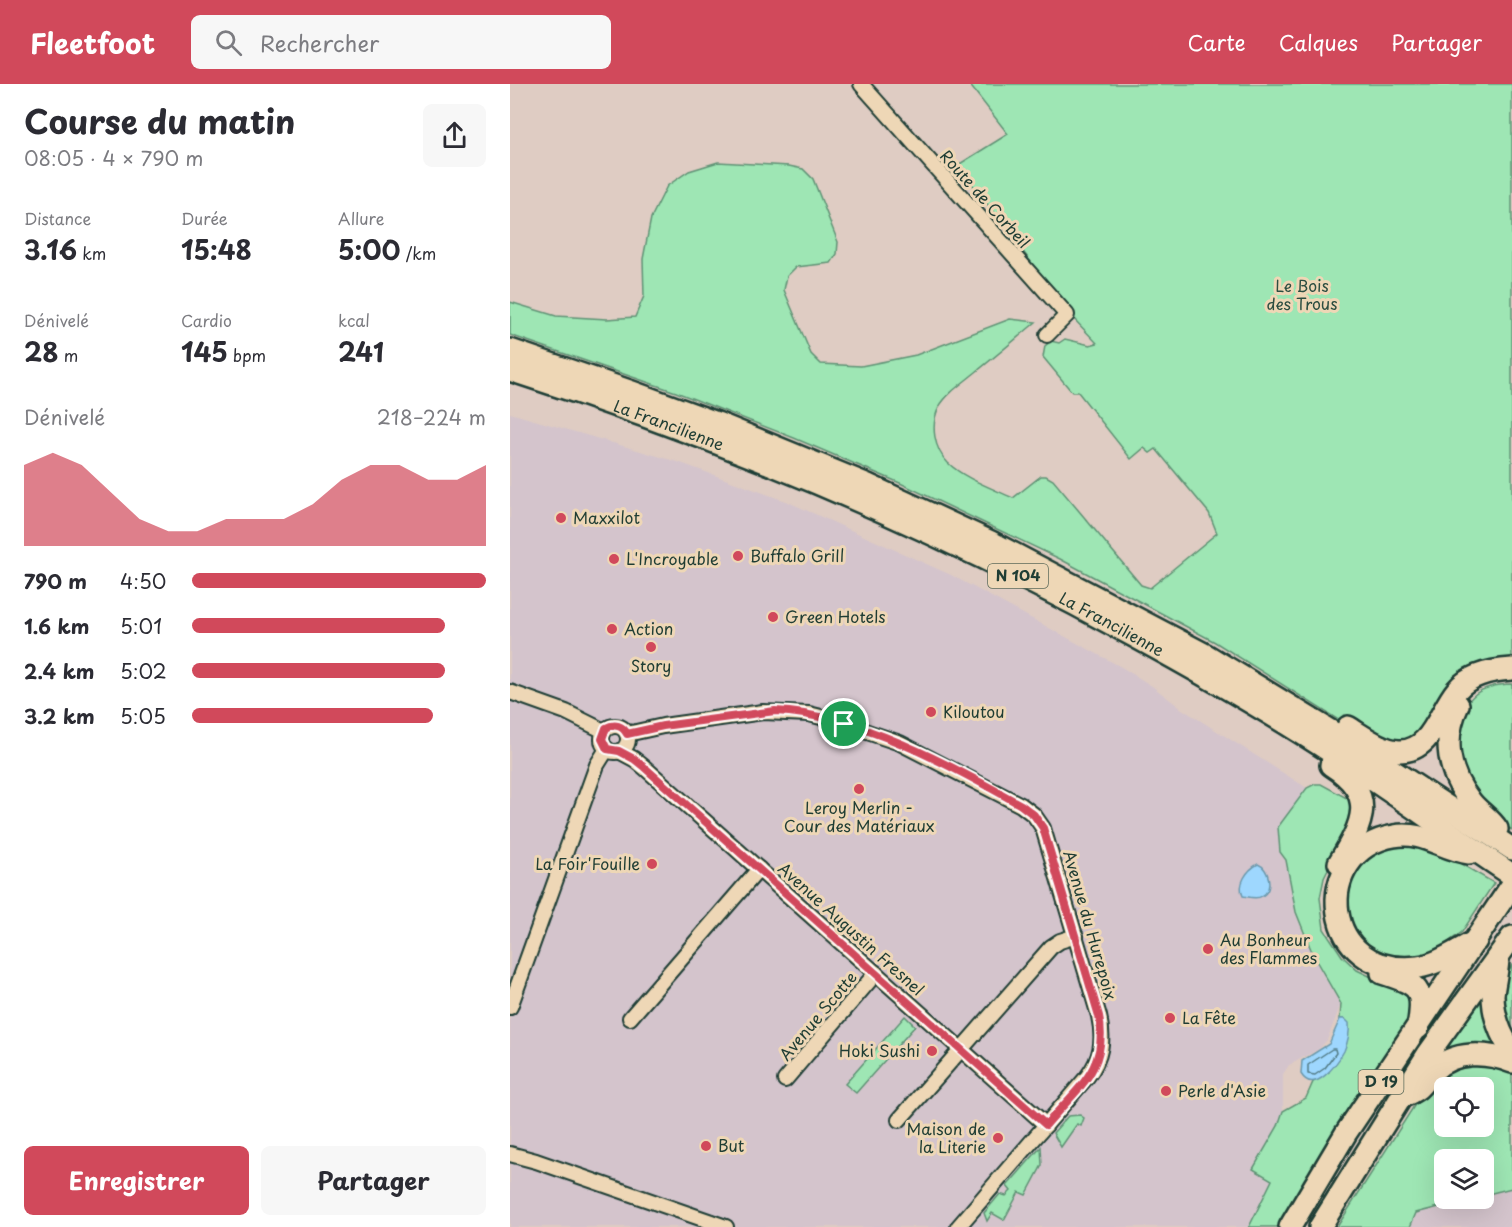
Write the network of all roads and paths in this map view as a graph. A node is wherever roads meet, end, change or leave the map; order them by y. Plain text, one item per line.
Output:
1 (861, 84) edge
2 (1047, 335) dead end
3 (510, 351) edge
4 (510, 370) edge
5 (1512, 669) edge
6 (1512, 677) edge
7 (510, 692) edge
8 (1275, 697) junction
9 (1310, 739) junction
10 (616, 742) junction
11 (1507, 845) edge
12 (1481, 854) junction
13 (759, 870) junction
14 (1512, 875) edge
15 (1512, 885) edge
16 (1076, 936) junction
17 (1512, 937) edge
18 (1476, 940) junction
19 (1498, 957) junction
20 (876, 974) junction
21 (510, 1007) edge
22 (630, 1018) dead end
23 (1418, 1028) junction
24 (961, 1050) junction
25 (1512, 1050) edge
26 (1512, 1062) edge
27 (785, 1080) dead end
28 (1401, 1097) junction
29 (899, 1120) dead end
30 (1046, 1125) junction
31 (510, 1154) edge
32 (726, 1227) edge
33 (958, 1227) edge
34 (1290, 1227) edge
35 (1320, 1227) edge

1 - 2 street, Route de Corbeil
3 - 8 main road, La Francilienne / N 104
4 - 9 main road, La Francilienne / N 104
5 - 8 main road
6 - 11 main road
7 - 10 street
8 - 11 main road, La Francilienne / N 104
9 - 12 main road, La Francilienne / N 104
9 - 23 main road
10 - 13 street, Avenue Augustin Fresnel
10 - 16 street, Avenue du Hurepoix
10 - 21 street
12 - 14 main road, La Francilienne / N 104
12 - 18 main road
13 - 20 street, Avenue Augustin Fresnel
13 - 22 street
15 - 18 main road, D 19
16 - 24 street
16 - 30 street, Avenue du Hurepoix
17 - 19 main road, D 19
18 - 23 main road, D 19
19 - 25 main road
19 - 28 main road, D 19
20 - 24 street, Avenue Augustin Fresnel
20 - 27 street, Avenue Scotte
23 - 34 main road, D 19
24 - 29 street
24 - 30 street, Avenue Augustin Fresnel
26 - 28 main road
28 - 35 main road, D 19
30 - 33 street, Avenue du Hurepoix
31 - 32 street

